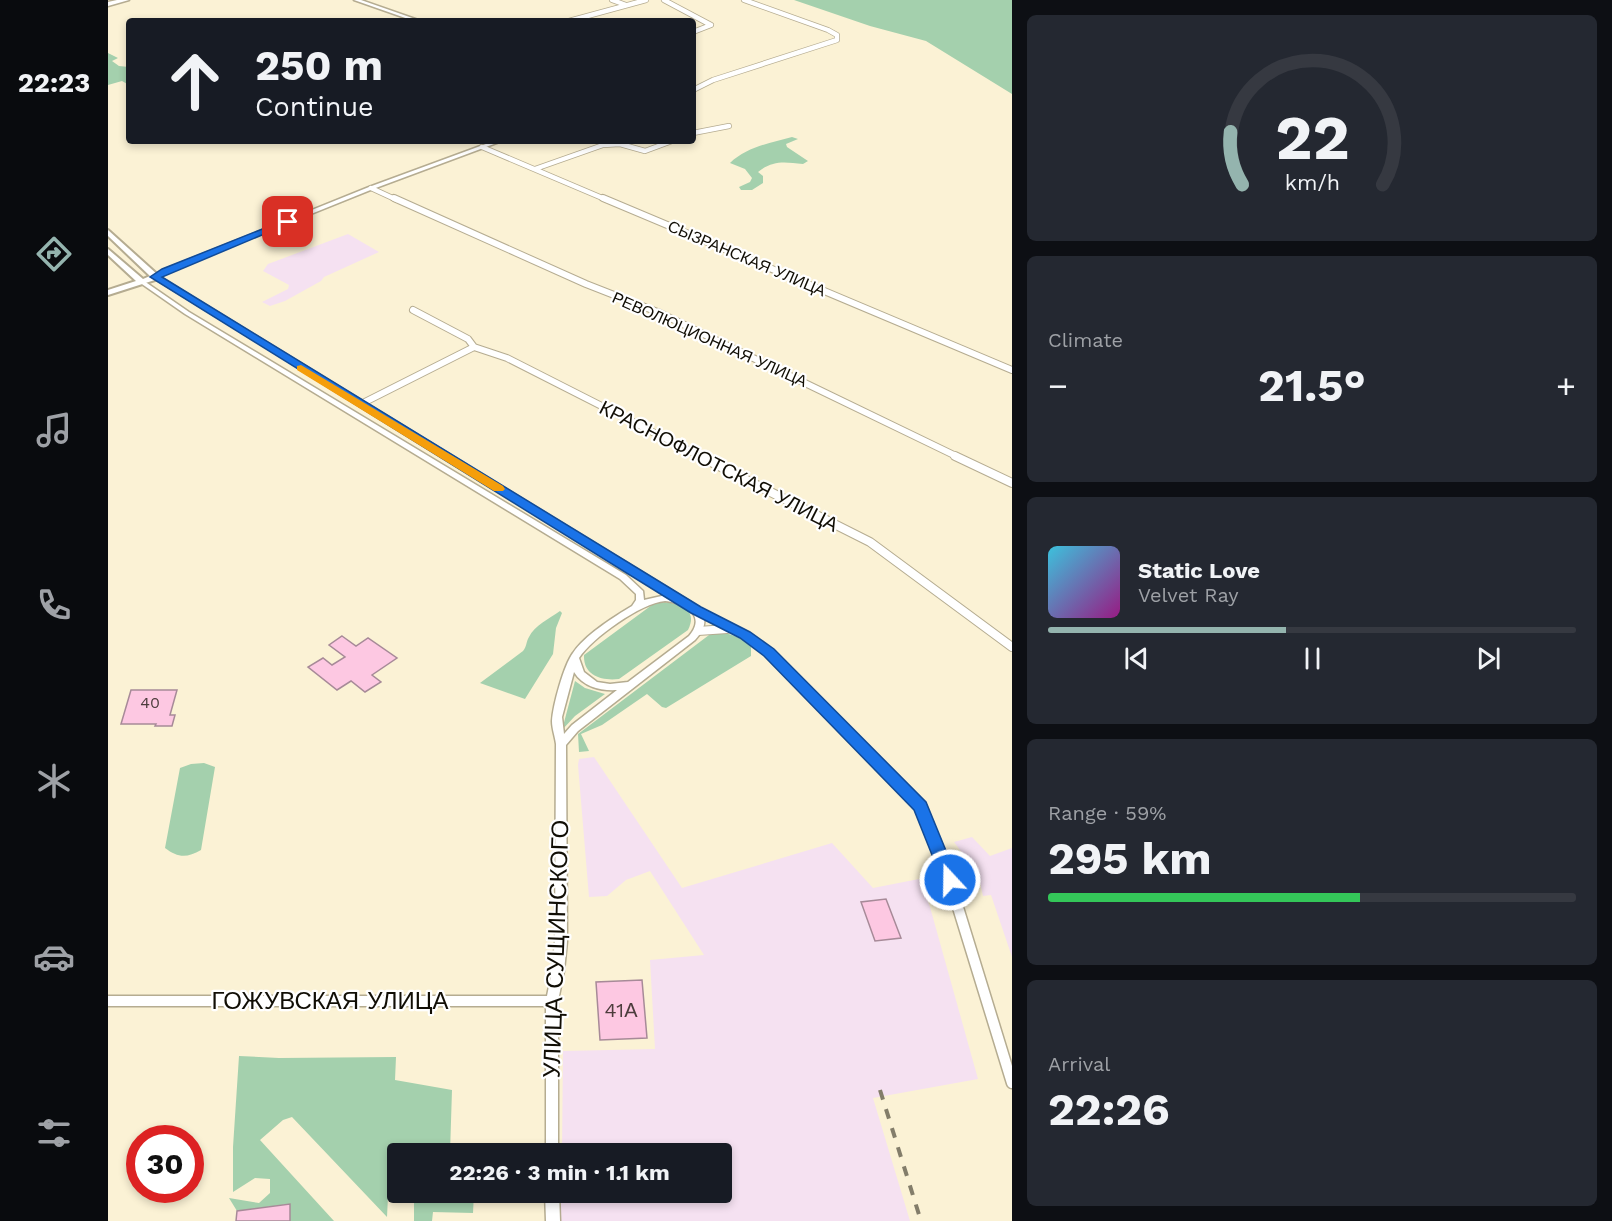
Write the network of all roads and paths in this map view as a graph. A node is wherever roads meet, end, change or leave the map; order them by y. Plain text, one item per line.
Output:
1 (126, 0) edge
2 (359, 0) edge
3 (612, 0) edge
4 (646, 0) edge
5 (664, 0) edge
6 (744, 0) edge
7 (108, 4) edge
8 (627, 5) junction
9 (410, 18) edge
10 (580, 18) edge
11 (696, 31) edge
12 (696, 88) edge
13 (729, 126) dead end
14 (696, 133) edge
15 (490, 144) edge
16 (620, 144) edge
17 (620, 144) edge
18 (664, 144) edge
19 (482, 147) junction
20 (535, 169) junction
21 (371, 188) junction
22 (108, 232) edge
23 (108, 251) edge
24 (153, 275) junction
25 (139, 279) junction
26 (108, 286) edge
27 (108, 293) edge
28 (413, 310) dead end
29 (231, 326) junction
30 (220, 332) junction
31 (255, 340) junction
32 (243, 346) junction
33 (474, 346) junction
34 (1012, 370) edge
35 (361, 404) junction
36 (349, 410) junction
37 (1012, 483) edge
38 (683, 602) junction
39 (636, 607) junction
40 (696, 610) junction
41 (735, 630) junction
42 (698, 631) junction
43 (1012, 647) edge
44 (575, 657) junction
45 (634, 681) junction
46 (561, 744) junction
47 (108, 1001) edge
48 (552, 1001) junction
49 (1012, 1083) edge
50 (552, 1143) edge
51 (552, 1203) edge
52 (553, 1221) edge

1 - 7 main road
2 - 9 street
3 - 8 street
4 - 8 street
5 - 11 street
6 - 12 street
8 - 10 street
13 - 14 street
15 - 19 street
16 - 18 street
17 - 20 street
19 - 20 street, СЫЗРАНСКАЯ УЛИЦА
19 - 21 street
20 - 34 street, СЫЗРАНСКАЯ УЛИЦА
21 - 24 street
21 - 37 street, РЕВОЛЮЦИОННАЯ УЛИЦА
22 - 24 main road
23 - 25 main road
24 - 25 main road
24 - 29 street
25 - 26 main road
25 - 27 main road
25 - 30 street
28 - 33 street, КРАСНОФЛОТСКАЯ УЛИЦА
29 - 30 street
29 - 31 street
30 - 32 street
31 - 32 street
31 - 35 street
32 - 36 street
33 - 35 street
33 - 43 street, КРАСНОФЛОТСКАЯ УЛИЦА
35 - 36 street
35 - 38 street
36 - 39 street
38 - 39 street
38 - 40 street
39 - 44 street
40 - 41 street
40 - 42 street
41 - 42 street
41 - 49 street
42 - 45 street
44 - 45 street
44 - 46 street, УЛИЦА СУЩИНСКОГО
45 - 46 street
46 - 48 street, УЛИЦА СУЩИНСКОГО
47 - 48 street, ГОЖУВСКАЯ УЛИЦА
48 - 50 street, УЛИЦА СУЩИНСКОГО
51 - 52 street

